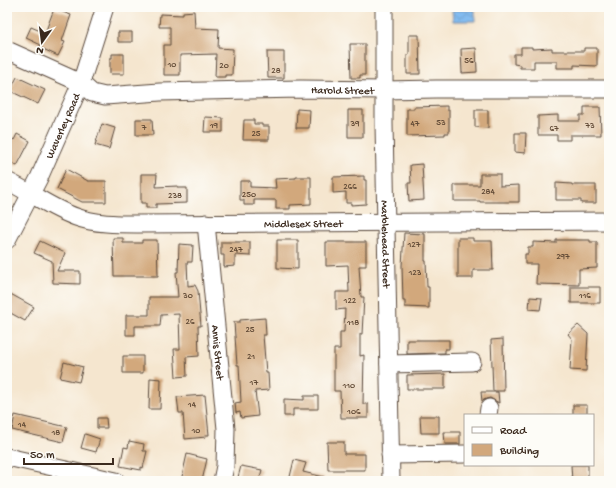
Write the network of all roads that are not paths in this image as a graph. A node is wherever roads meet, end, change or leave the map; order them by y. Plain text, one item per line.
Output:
1 (105, 7) edge
2 (384, 7) edge
3 (7, 50) edge
4 (81, 82) junction
5 (609, 89) edge
6 (384, 90) junction
7 (7, 181) edge
8 (31, 194) junction
9 (609, 221) edge
10 (386, 222) junction
11 (206, 224) junction
12 (7, 240) edge
13 (472, 362) dead end
14 (388, 364) junction
15 (464, 454) edge
16 (390, 455) junction
17 (7, 457) edge
18 (116, 481) edge
19 (222, 481) edge
20 (391, 481) edge

1 - 4 street, Waverley Road
2 - 6 street, Marblehead Street
3 - 4 street, Harold Street
4 - 6 street, Harold Street
4 - 8 street, Waverley Road
5 - 6 street, Harold Street
6 - 10 street, Marblehead Street
7 - 8 street, Middlesex Street
8 - 11 street, Middlesex Street
8 - 12 street, Waverley Road
9 - 10 street, Middlesex Street
10 - 11 street, Middlesex Street
10 - 14 street, Marblehead Street
11 - 19 street, Annis Street
13 - 14 street
14 - 16 street, Marblehead Street
15 - 16 street
16 - 20 street, Marblehead Street
17 - 18 street

